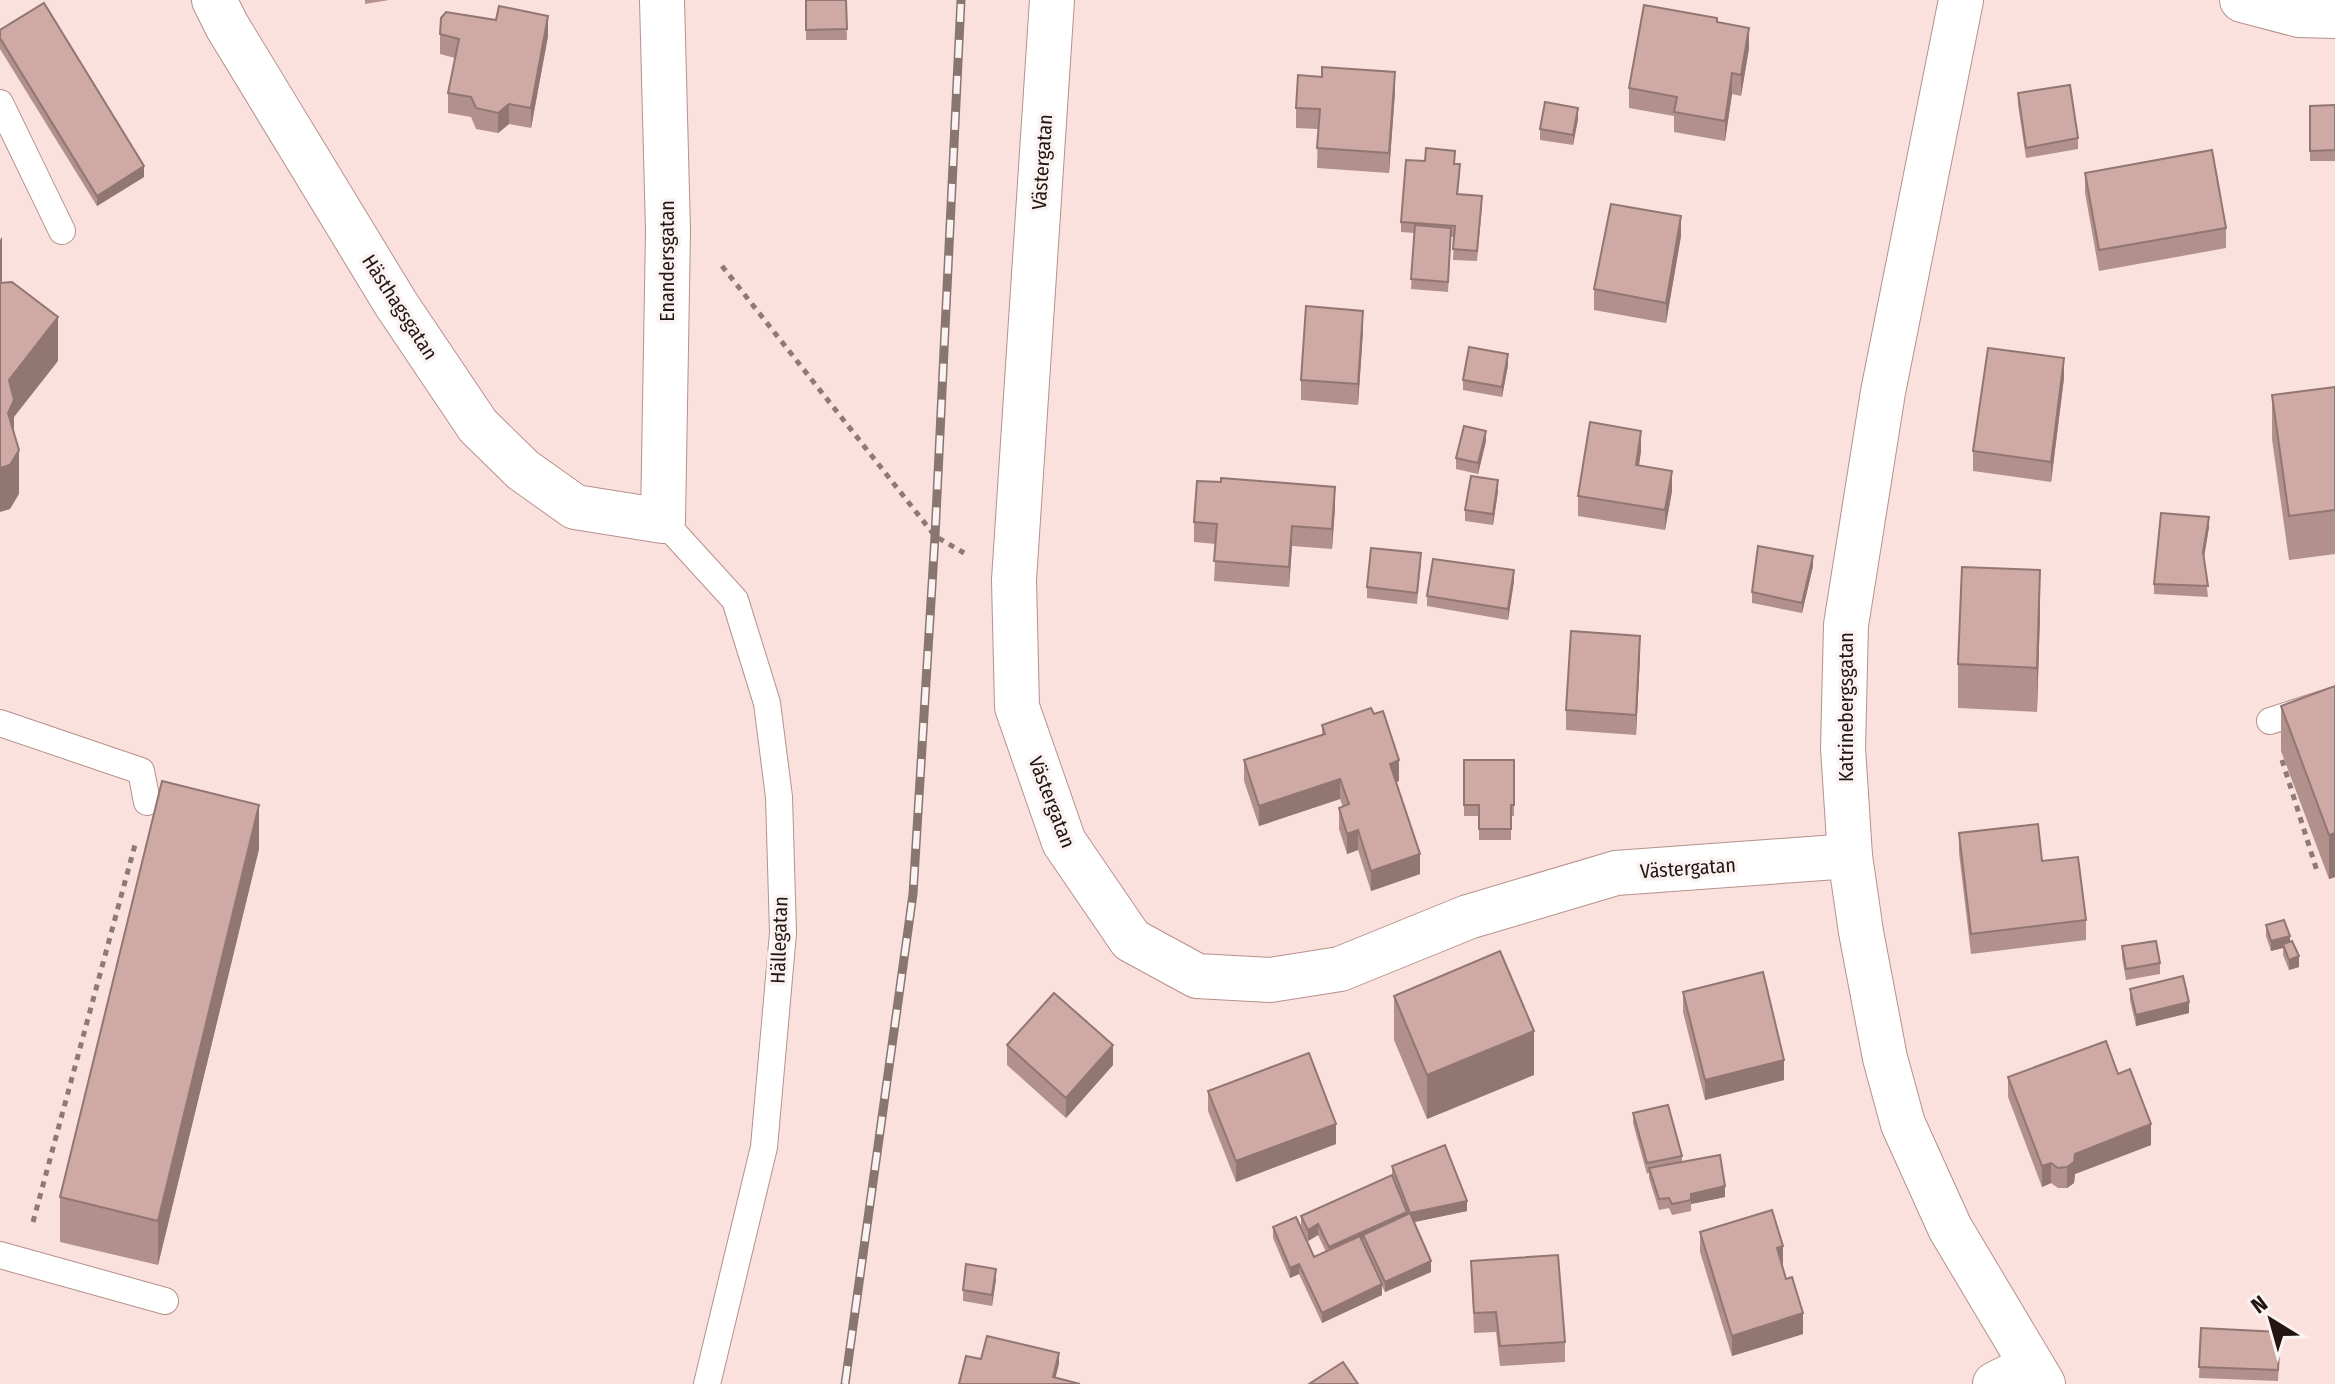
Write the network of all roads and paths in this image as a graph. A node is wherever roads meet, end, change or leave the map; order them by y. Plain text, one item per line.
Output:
1 (214, 0) edge
2 (662, 0) edge
3 (1052, 0) edge
4 (1961, 0) edge
5 (2242, 0) edge
6 (2335, 16) edge
7 (0, 103) edge
8 (62, 231) dead end
9 (718, 261) dead end
10 (663, 521) junction
11 (1014, 580) junction
12 (2335, 700) edge
13 (2270, 721) joint
14 (0, 723) edge
15 (147, 802) joint
16 (1850, 856) junction
17 (2317, 871) edge
18 (11, 1258) edge
19 (165, 1301) dead end
20 (2023, 1378) edge
21 (707, 1384) edge

1 - 10 street, Hästhagsgatan
2 - 10 street, Enandersgatan
3 - 11 street, Västergatan
4 - 16 street, Katrinebergsgatan
5 - 6 street
7 - 8 lane
9 - 11 path
10 - 21 lane, Hällegatan
11 - 16 street, Västergatan
12 - 13 lane
13 - 17 path
14 - 15 lane
15 - 18 path
16 - 20 street, Katrinebergsgatan
18 - 19 lane

